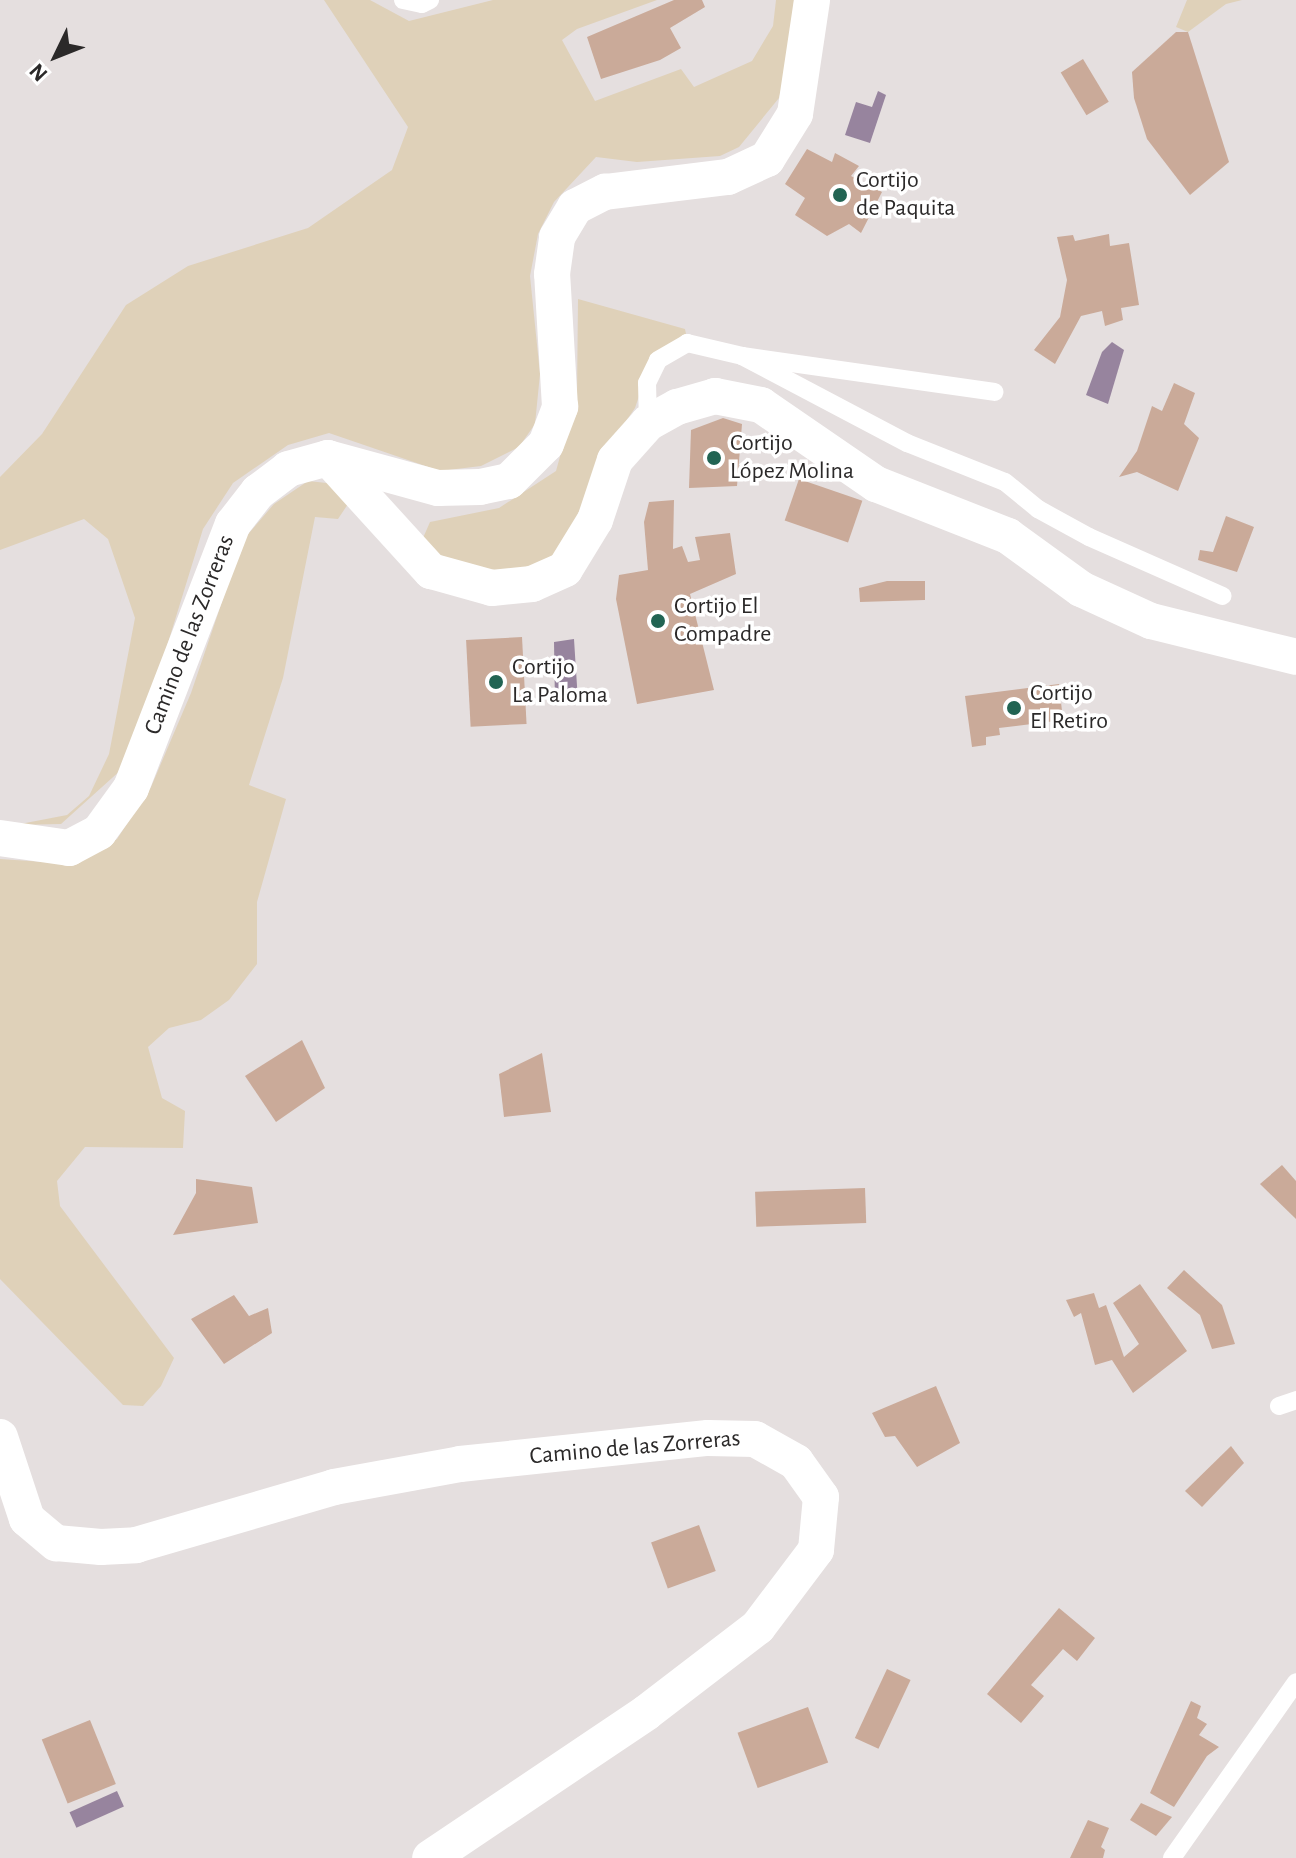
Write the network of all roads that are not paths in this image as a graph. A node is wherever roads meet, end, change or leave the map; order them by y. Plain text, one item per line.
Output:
1 (403, 0) edge
2 (430, 0) edge
3 (812, 0) edge
4 (742, 356) junction
5 (994, 392) dead end
6 (648, 423) junction
7 (328, 458) junction
8 (1223, 596) dead end
9 (1296, 657) edge
10 (0, 838) edge
11 (0, 1437) edge
12 (1296, 1682) edge
13 (430, 1858) edge
14 (1172, 1858) edge

1 - 2 lane
3 - 7 street
4 - 5 lane
4 - 6 lane
4 - 8 lane
6 - 7 street
6 - 9 street
7 - 10 street, Camino de las Zorreras
11 - 13 street, Camino de las Zorreras
12 - 14 lane

